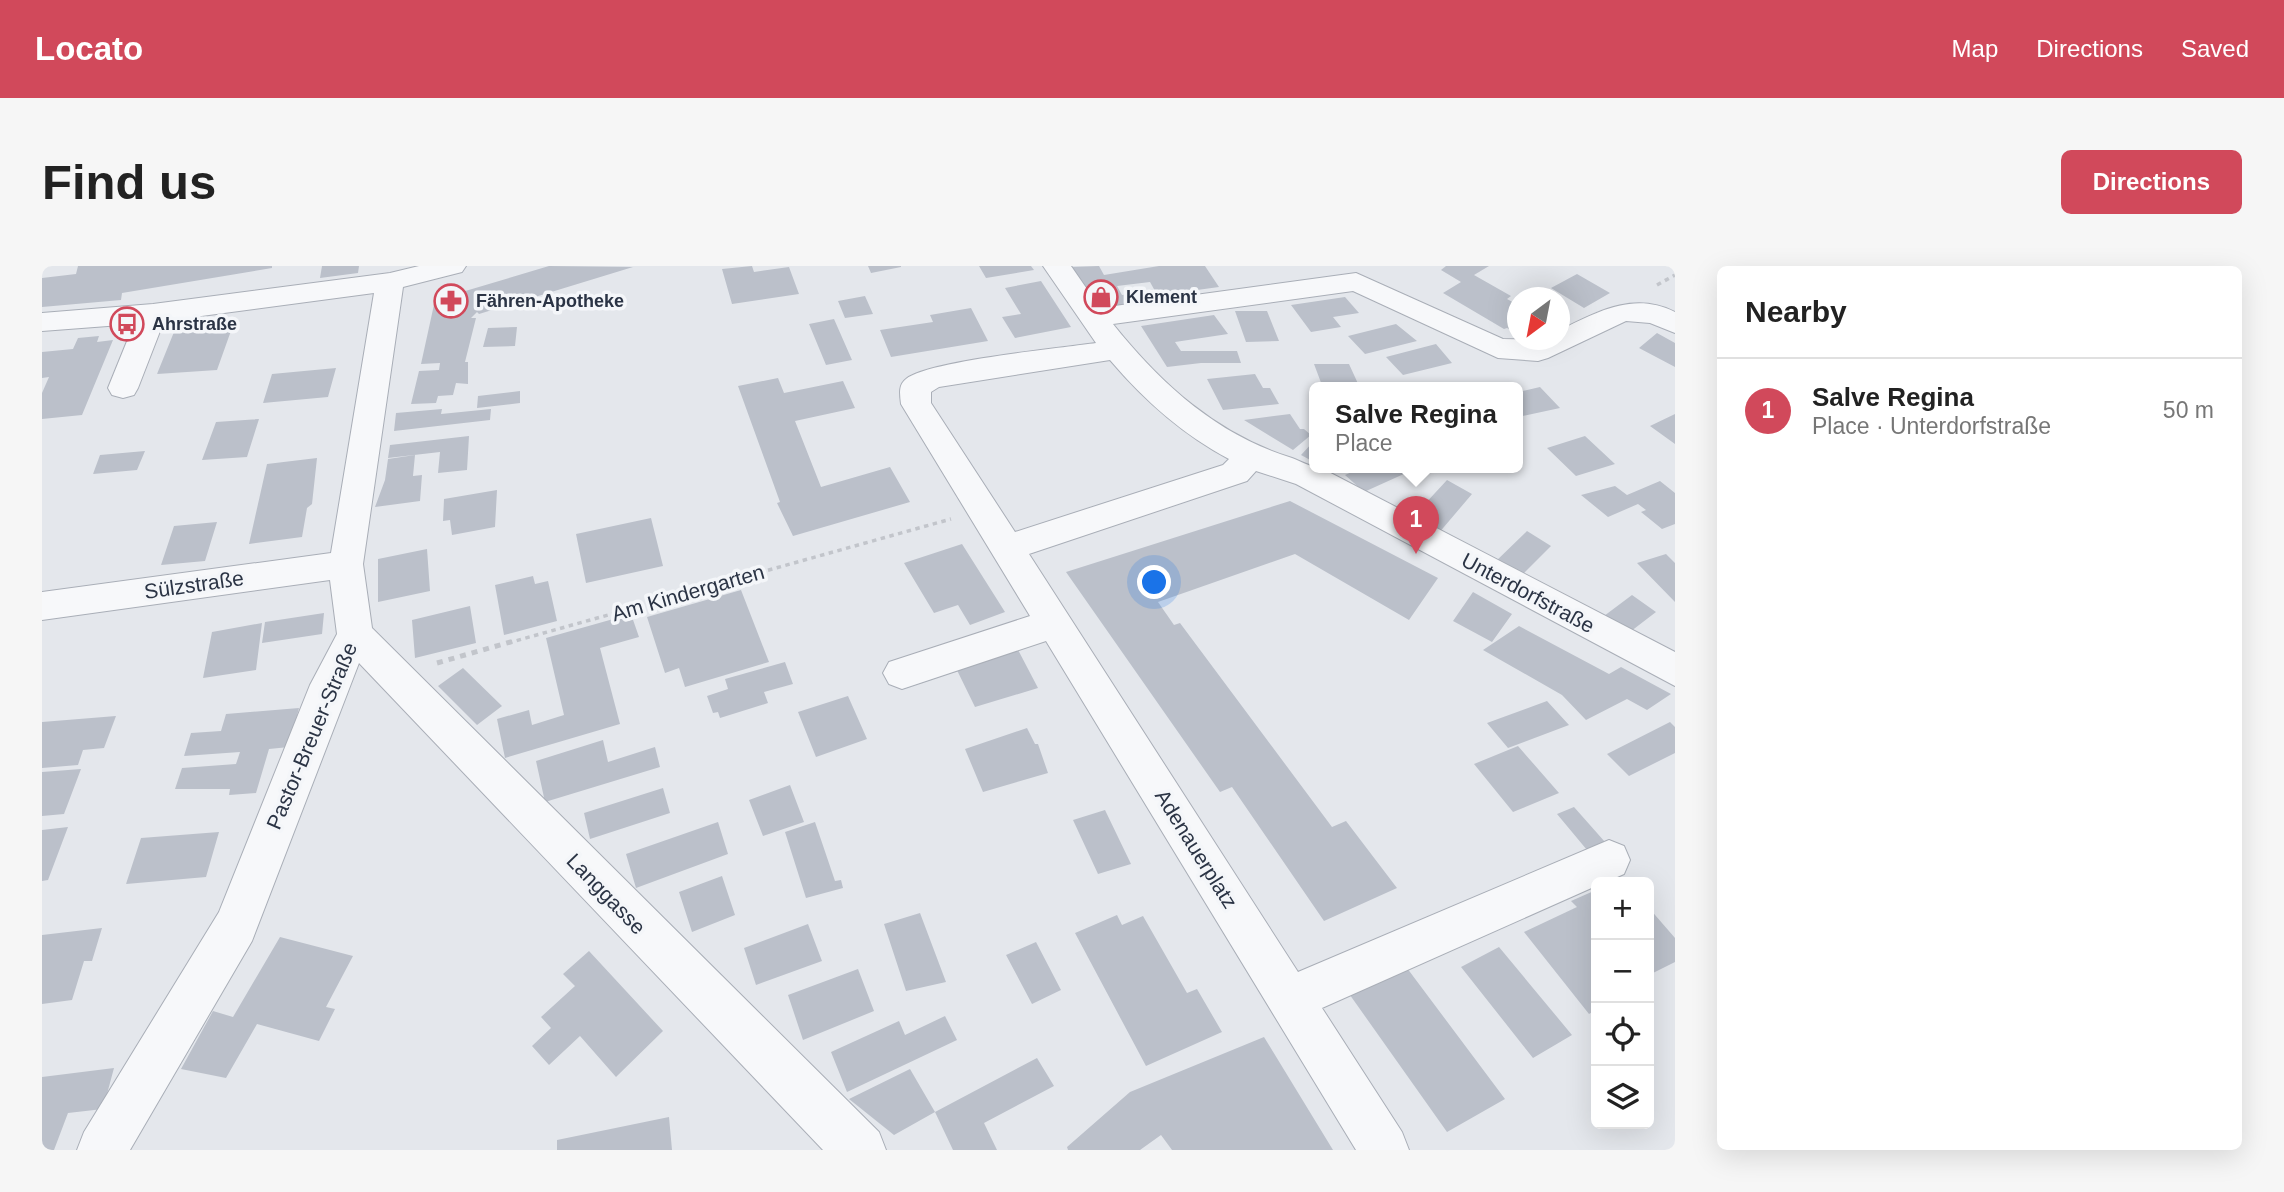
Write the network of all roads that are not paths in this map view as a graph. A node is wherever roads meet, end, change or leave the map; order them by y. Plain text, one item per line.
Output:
1 (452, 266) edge
2 (1057, 266) edge
3 (1350, 271) edge
4 (304, 280) edge
5 (390, 282) junction
6 (153, 313) junction
7 (1091, 318) junction
8 (42, 322) edge
9 (1675, 324) edge
10 (1115, 350) junction
11 (122, 388) dead end
12 (1251, 456) junction
13 (1007, 548) junction
14 (346, 564) junction
15 (42, 607) edge
16 (1054, 623) junction
17 (355, 635) junction
18 (1675, 670) edge
19 (902, 673) dead end
20 (1609, 860) dead end
21 (1290, 999) junction
22 (103, 1150) edge
23 (862, 1150) edge
24 (1384, 1150) edge

1 - 5 street
2 - 7 street, Unterdorfstraße
3 - 7 street
3 - 9 street
4 - 5 street
4 - 6 street
5 - 14 street, Pastor-Breuer-Straße
6 - 8 street
6 - 11 street
7 - 10 street, Unterdorfstraße
10 - 12 street, Unterdorfstraße
10 - 13 street, Adenauerplatz
12 - 13 street
12 - 18 street, Unterdorfstraße
13 - 16 street, Adenauerplatz
14 - 15 street, Sülzstraße
14 - 17 street, Pastor-Breuer-Straße
16 - 19 street
16 - 21 street, Adenauerplatz
17 - 22 street, Pastor-Breuer-Straße
17 - 23 street, Langgasse
20 - 21 street
21 - 24 street, Adenauerplatz

